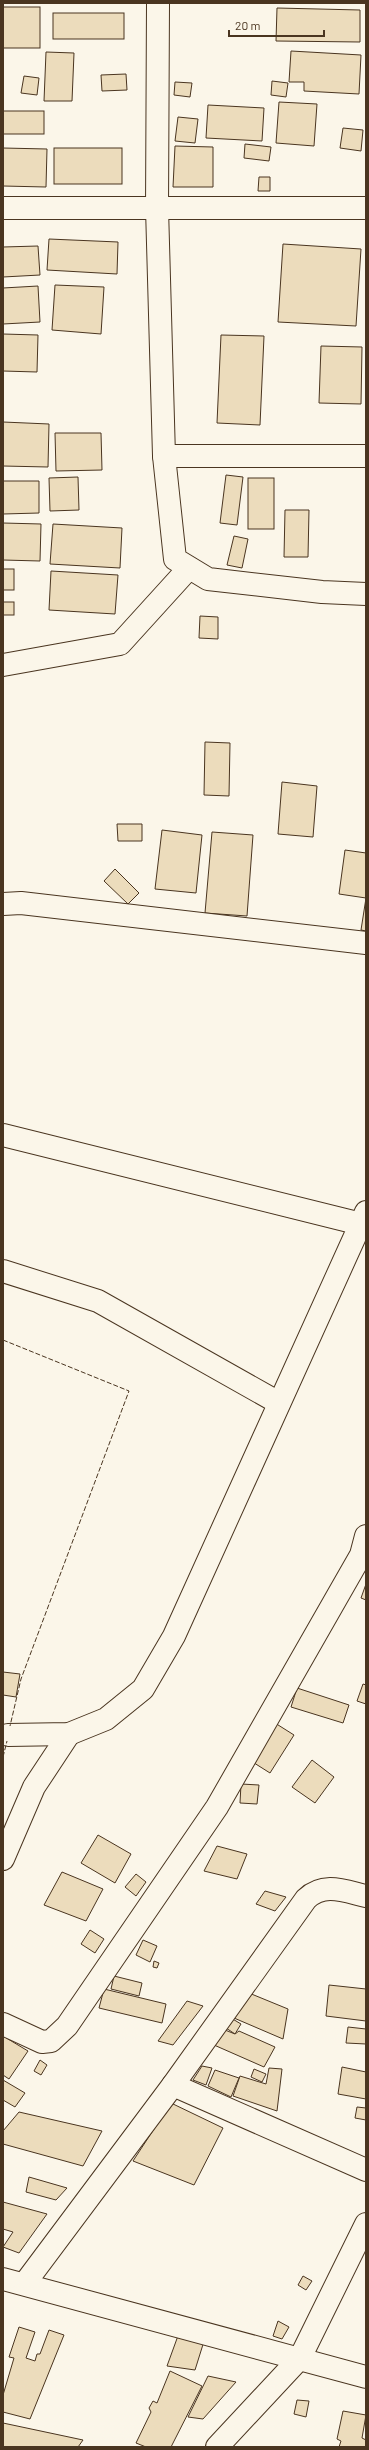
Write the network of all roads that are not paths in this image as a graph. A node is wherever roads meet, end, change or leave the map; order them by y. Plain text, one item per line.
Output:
1 (158, 3) edge
2 (3, 208) edge
3 (157, 208) junction
4 (366, 208) edge
5 (164, 456) junction
6 (366, 456) edge
7 (189, 568) junction
8 (366, 594) edge
9 (3, 665) edge
10 (3, 904) edge
11 (366, 943) edge
12 (3, 1135) edge
13 (363, 1218) edge
14 (3, 1271) edge
15 (280, 1403) junction
16 (366, 1536) edge
17 (69, 1734) junction
18 (8, 1735) dead end
19 (3, 1859) edge
20 (366, 1896) edge
21 (3, 2024) edge
22 (173, 2085) junction
23 (366, 2170) edge
24 (366, 2224) edge
25 (3, 2279) edge
26 (25, 2283) junction
27 (300, 2358) junction
28 (366, 2377) edge
29 (218, 2447) edge

1 - 3 street
2 - 3 street
3 - 4 street
3 - 5 street
5 - 6 street
5 - 7 street
7 - 8 street
7 - 9 street
10 - 11 street
12 - 13 street
13 - 15 street
14 - 15 street
15 - 17 street
16 - 21 street
17 - 18 street
17 - 19 street
20 - 22 street
22 - 23 street
22 - 26 street
24 - 27 street
25 - 26 street
26 - 27 street
27 - 28 street
27 - 29 street

